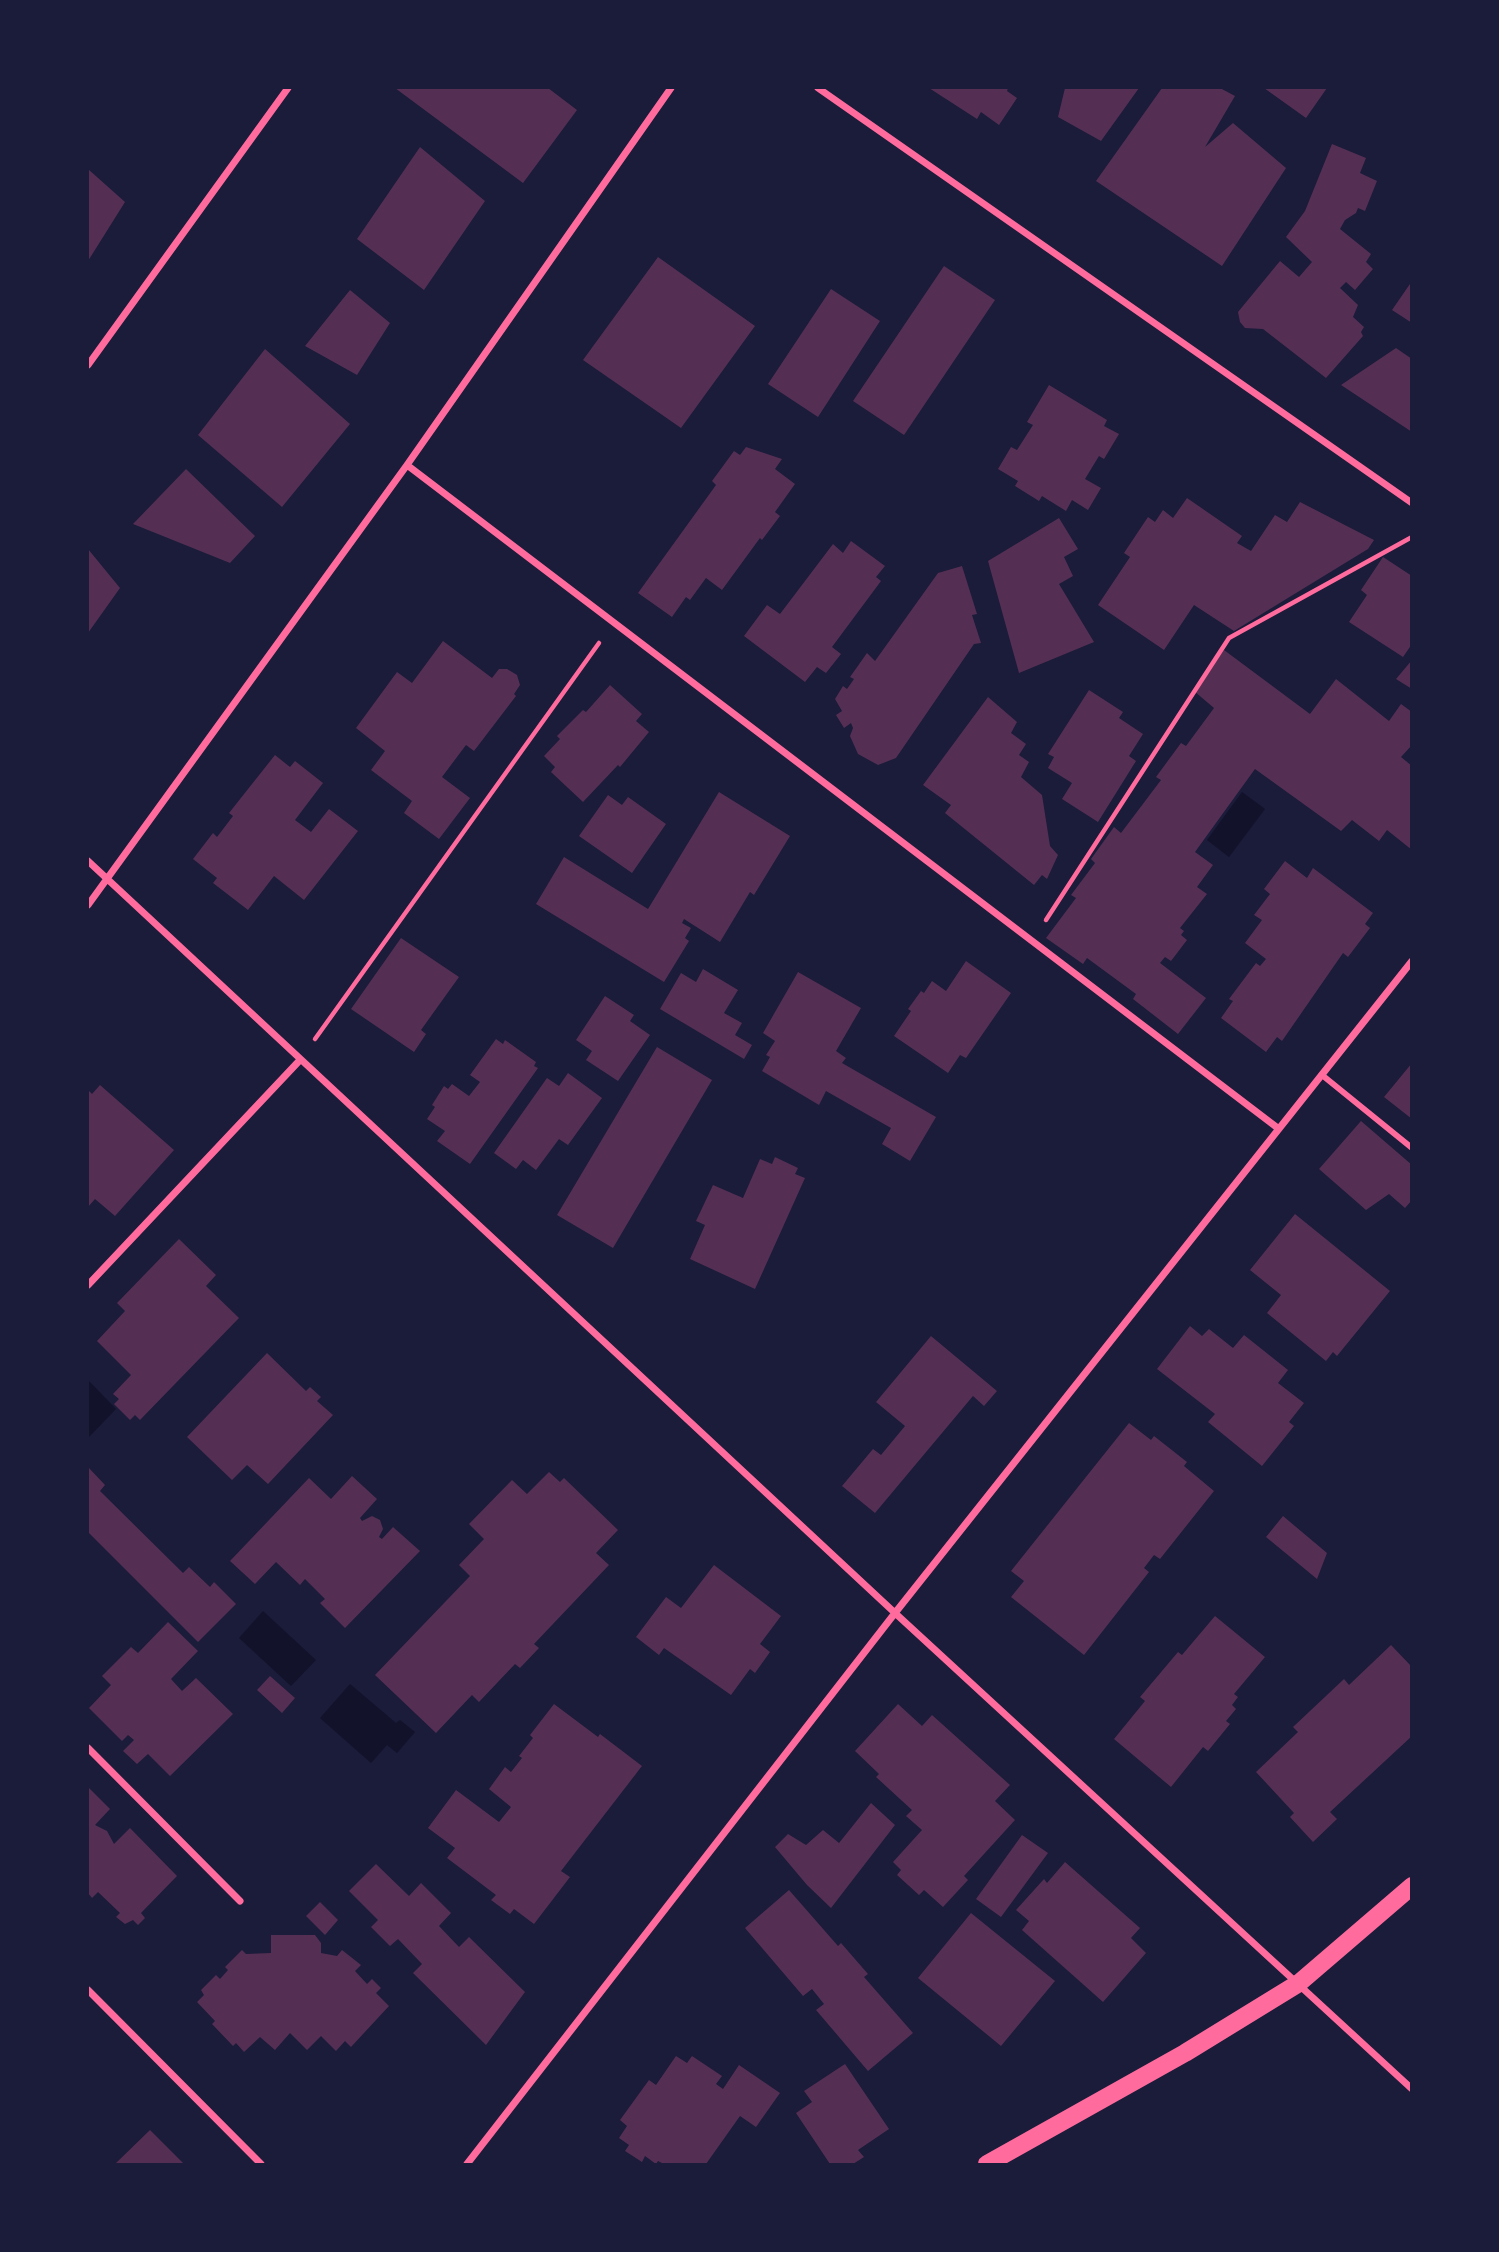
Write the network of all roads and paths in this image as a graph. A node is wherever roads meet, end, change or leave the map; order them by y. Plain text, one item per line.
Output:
1 (288, 88) edge
2 (671, 88) edge
3 (818, 88) edge
4 (88, 365) edge
5 (407, 465) junction
6 (1412, 503) edge
7 (1412, 537) edge
8 (614, 622) junction
9 (88, 861) edge
10 (107, 880) junction
11 (88, 905) edge
12 (1032, 941) junction
13 (1412, 961) edge
14 (300, 1060) junction
15 (1322, 1075) junction
16 (1279, 1129) junction
17 (1412, 1148) edge
18 (88, 1285) edge
19 (895, 1613) junction
20 (88, 1748) edge
21 (1412, 1886) edge
22 (240, 1900) dead end
23 (1299, 1983) junction
24 (88, 1990) edge
25 (1412, 2089) edge
26 (261, 2165) edge
27 (467, 2165) edge
28 (987, 2165) edge

1 - 4 street
2 - 5 street
3 - 6 street
5 - 8 street
5 - 10 street
7 - 12 path
8 - 12 street
8 - 14 path
9 - 10 street
10 - 11 street
10 - 14 street
12 - 16 street
13 - 15 street
14 - 18 street
14 - 19 street
15 - 16 street
15 - 17 street
16 - 19 street
19 - 23 street
19 - 27 street
20 - 22 street
21 - 23 main road
23 - 25 street
23 - 28 main road
24 - 26 street

